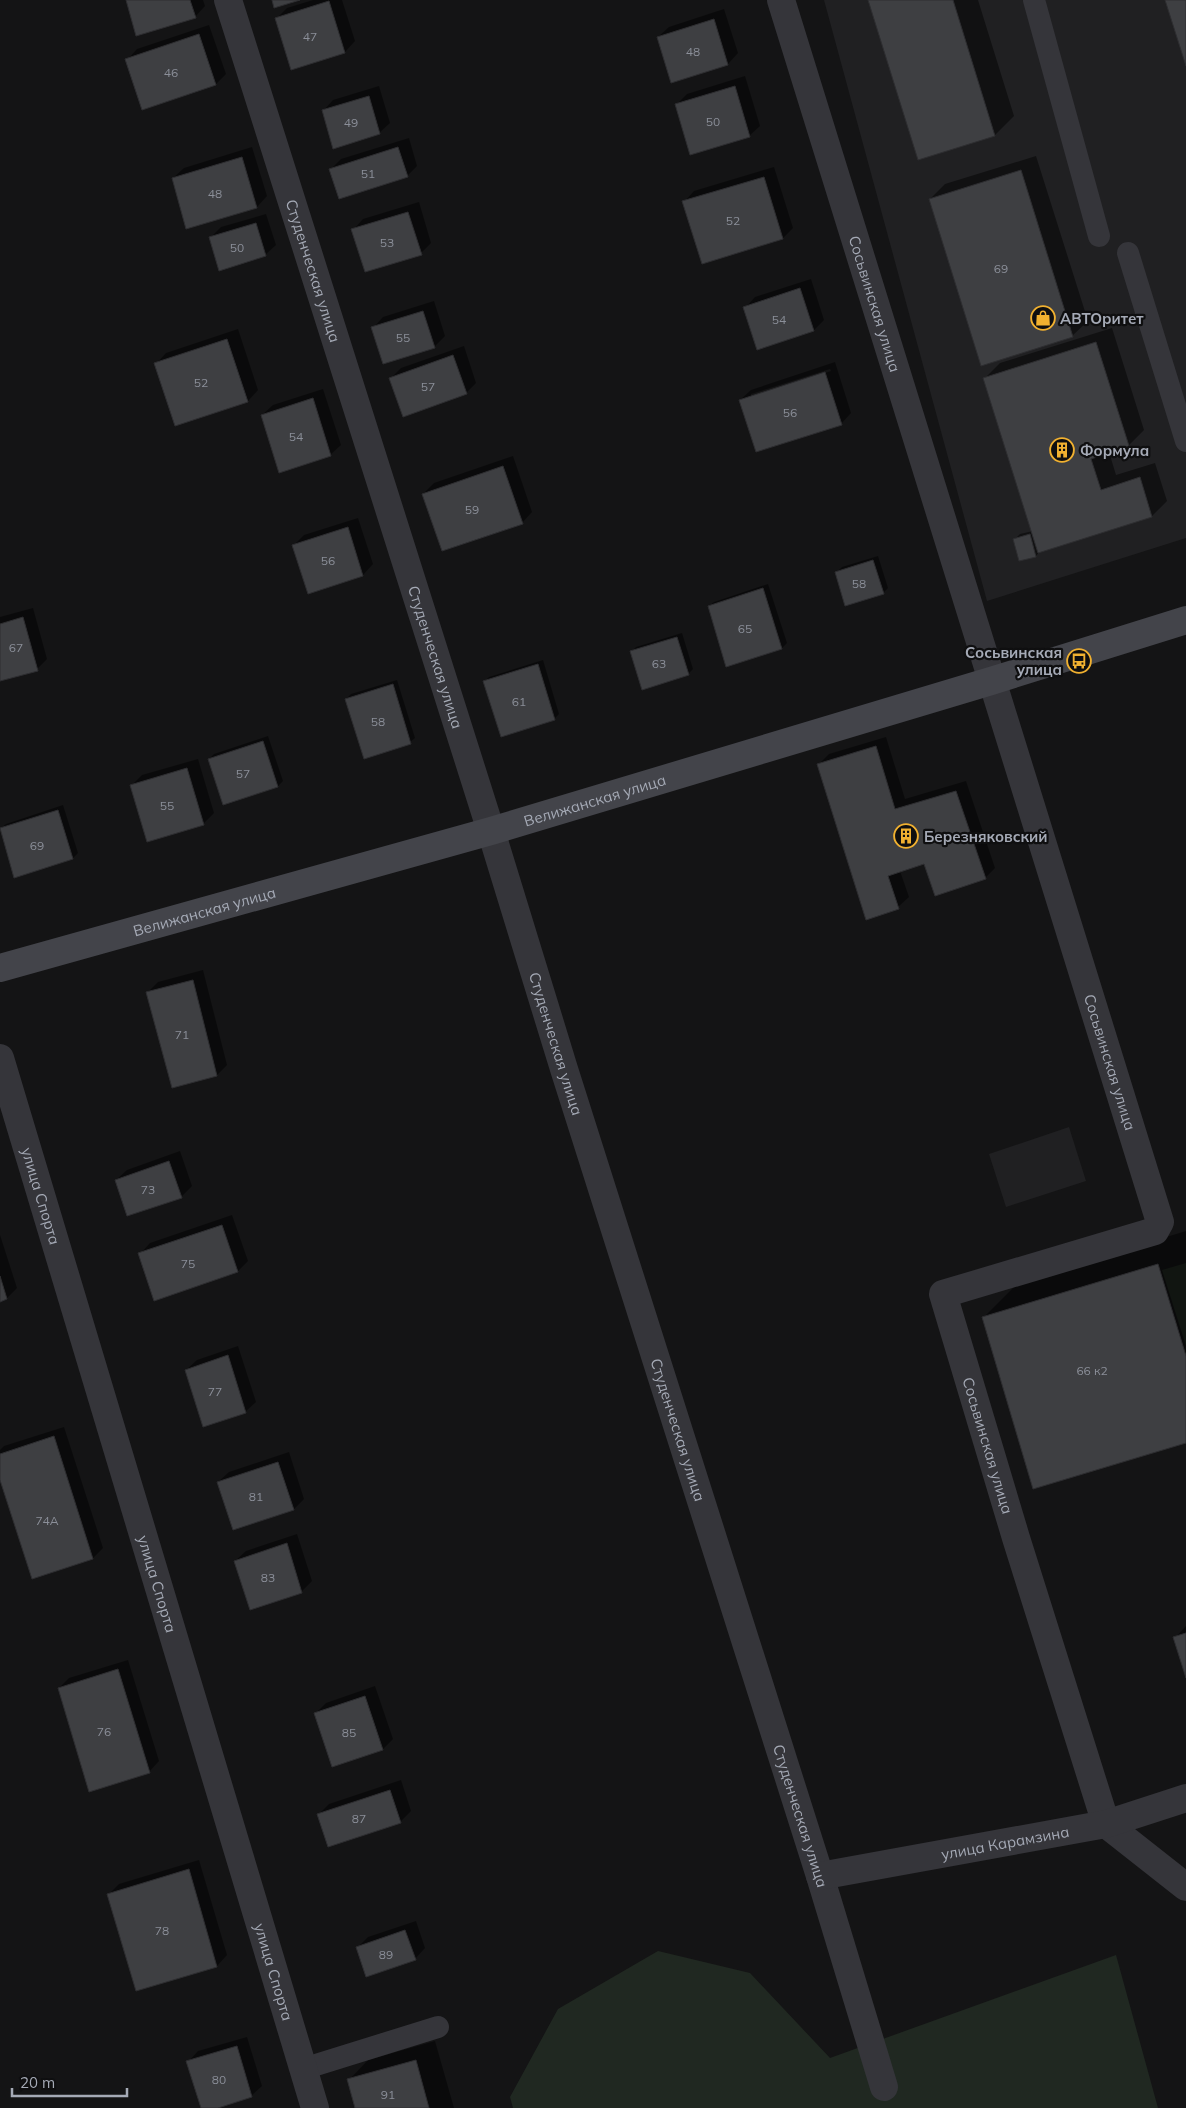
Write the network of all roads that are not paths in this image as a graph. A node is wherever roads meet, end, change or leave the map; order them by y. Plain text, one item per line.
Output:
1 (228, 0) edge
2 (781, 0) edge
3 (1034, 0) edge
4 (1099, 236) dead end
5 (1128, 253) dead end
6 (1186, 441) edge
7 (1186, 620) edge
8 (991, 681) junction
9 (492, 831) junction
10 (0, 968) edge
11 (0, 1058) edge
12 (1186, 1798) edge
13 (1106, 1824) junction
14 (820, 1876) junction
15 (1186, 1887) edge
16 (438, 2027) dead end
17 (303, 2069) junction
18 (884, 2087) dead end
19 (315, 2108) edge

1 - 9 street, Студенческая улица
2 - 8 street, Сосьвинская улица
3 - 4 lane
5 - 6 lane
7 - 8 street, Велижанская улица
8 - 9 street, Велижанская улица
8 - 13 street, Сосьвинская улица
9 - 10 street, Велижанская улица
9 - 14 street, Студенческая улица
11 - 17 street, улица Спорта
12 - 13 street, улица Карамзина
13 - 14 street, улица Карамзина
13 - 15 street
14 - 18 street, Студенческая улица
16 - 17 lane
17 - 19 street, улица Спорта

